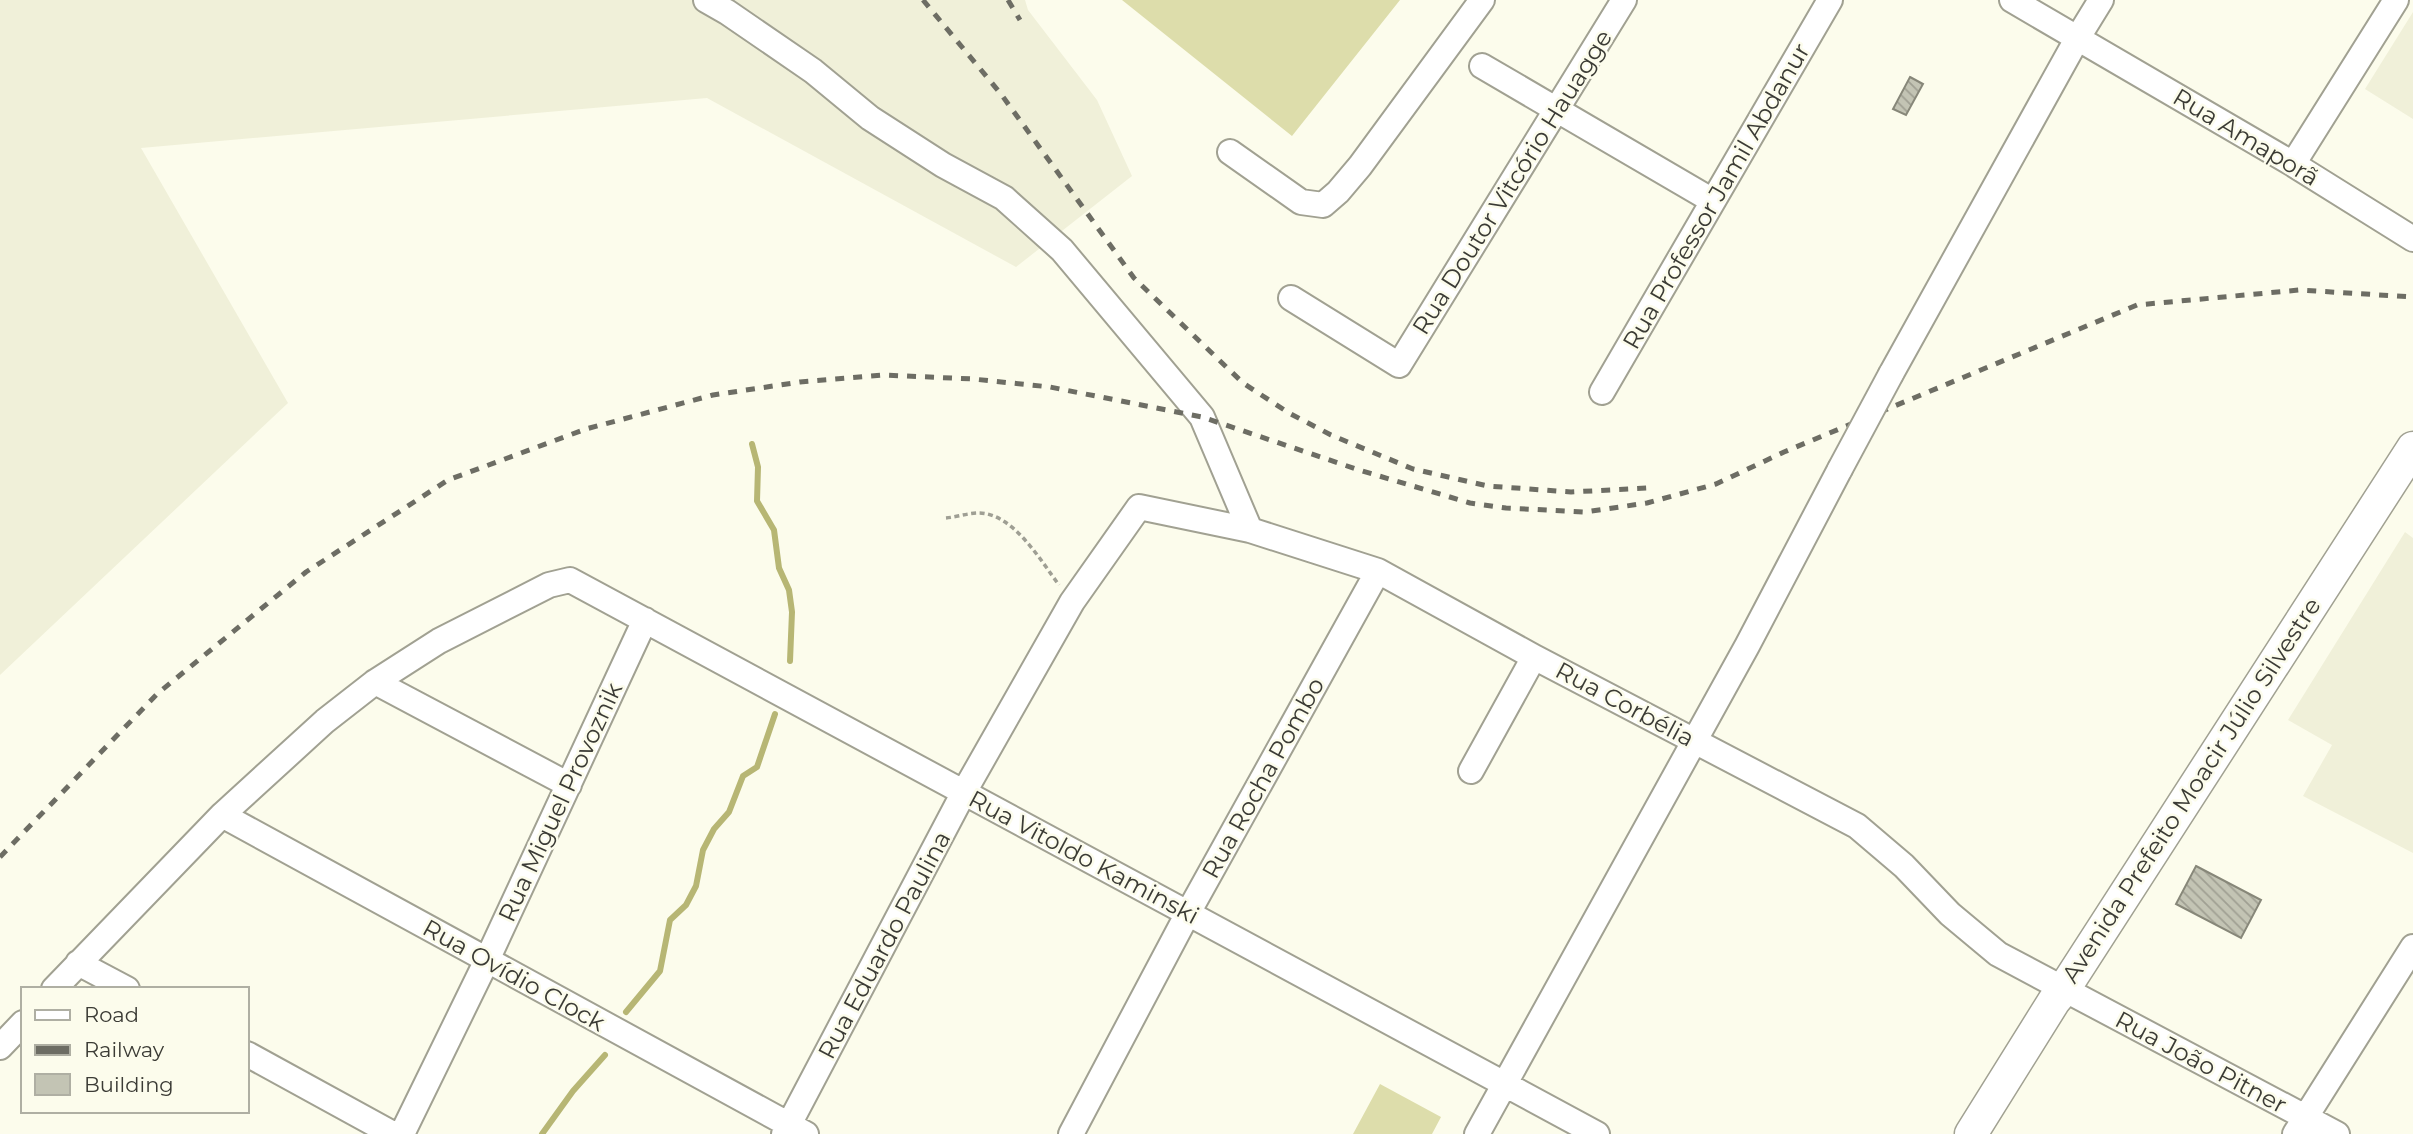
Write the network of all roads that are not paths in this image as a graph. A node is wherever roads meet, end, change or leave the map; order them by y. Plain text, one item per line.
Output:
1 (705, 0) edge
2 (1482, 0) edge
3 (1625, 0) edge
4 (1830, 0) edge
5 (2012, 0) edge
6 (2101, 0) edge
7 (2396, 0) edge
8 (2077, 38) junction
9 (1482, 66) dead end
10 (1557, 110) junction
11 (1230, 152) dead end
12 (2293, 164) junction
13 (1713, 201) junction
14 (2413, 239) edge
15 (1291, 299) dead end
16 (1602, 391) dead end
17 (2413, 448) edge
18 (1139, 507) joint
19 (1250, 530) junction
20 (1378, 571) junction
21 (645, 620) junction
22 (1534, 657) junction
23 (375, 682) junction
24 (1694, 740) junction
25 (1471, 771) dead end
26 (569, 785) junction
27 (964, 792) junction
28 (222, 815) junction
29 (1188, 913) junction
30 (2413, 947) edge
31 (486, 960) junction
32 (78, 963) junction
33 (56, 987) edge
34 (123, 987) edge
35 (2064, 989) junction
36 (21, 1025) edge
37 (0, 1047) edge
38 (248, 1055) edge
39 (1504, 1084) junction
40 (2300, 1126) edge
41 (793, 1131) edge
42 (393, 1134) edge
43 (402, 1134) edge
44 (1071, 1134) edge
45 (1477, 1134) edge
46 (1597, 1134) edge
47 (1971, 1134) edge
48 (2337, 1134) edge

1 - 19 street
2 - 11 street
3 - 10 street, Rua Doutor Vitcório Hauagge
4 - 13 street, Rua Professor Jamil Abdanur
5 - 8 street, Rua Amaporã
6 - 8 street
7 - 12 street
8 - 12 street, Rua Amaporã
8 - 24 street, bridge
9 - 10 street
10 - 13 street
10 - 15 street, Rua Doutor Vitcório Hauagge
12 - 14 street, Rua Amaporã
13 - 16 street, Rua Professor Jamil Abdanur
17 - 35 main road, Avenida Prefeito Moacir Júlio Silvestre
18 - 19 street, Rua Corbélia
18 - 27 street, Rua Eduardo Paulina
19 - 20 street, Rua Corbélia
20 - 22 street, Rua Corbélia
20 - 29 street, Rua Rocha Pombo
21 - 23 street, Rua Vitoldo Kaminski
21 - 26 street, Rua Miguel Provoznik
21 - 27 street, Rua Vitoldo Kaminski
22 - 24 street, Rua Corbélia
22 - 25 street
23 - 26 street
23 - 28 street
24 - 35 street, Rua Corbélia
24 - 39 street
26 - 31 street, Rua Miguel Provoznik
27 - 29 street, Rua Vitoldo Kaminski
27 - 41 street, Rua Eduardo Paulina
28 - 31 street, Rua Ovídio Clock
28 - 32 street
29 - 39 street, Rua Vitoldo Kaminski
29 - 44 street, Rua Rocha Pombo
30 - 40 street
31 - 41 street, Rua Ovídio Clock
31 - 43 street, Rua Miguel Provoznik
32 - 33 street
32 - 34 street
35 - 40 street, Rua João Pitner
35 - 47 main road, Avenida Prefeito Moacir Júlio Silvestre
36 - 37 street
38 - 42 street
39 - 45 street
39 - 46 street, Rua Vitoldo Kaminski
40 - 48 street, Rua João Pitner

